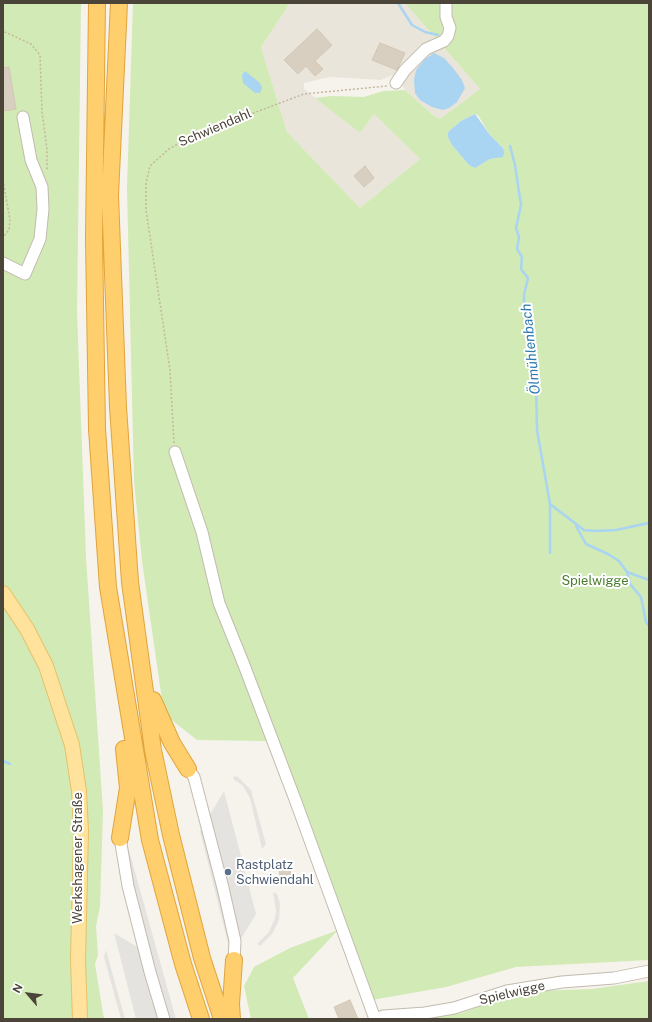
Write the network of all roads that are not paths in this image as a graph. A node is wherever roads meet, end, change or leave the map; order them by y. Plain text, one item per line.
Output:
1 (97, 3) edge
2 (119, 3) edge
3 (446, 3) edge
4 (396, 83) road end
5 (23, 117) dead end
6 (3, 263) edge
7 (175, 452) road end
8 (3, 593) edge
9 (141, 665) junction
10 (126, 708) junction
11 (188, 769) joint
12 (120, 838) joint
13 (234, 960) joint
14 (649, 971) edge
15 (80, 1019) edge
16 (164, 1019) edge
17 (201, 1019) edge
18 (222, 1019) edge
19 (232, 1019) edge
20 (375, 1019) edge

1 - 10 highway
2 - 9 highway
3 - 4 lane
5 - 6 lane
7 - 20 lane
8 - 15 main road, Werkshagener Straße
9 - 11 highway
9 - 18 highway
10 - 12 highway
10 - 17 highway
11 - 13 lane
12 - 16 lane
13 - 19 highway
14 - 20 lane, Spielwigge

